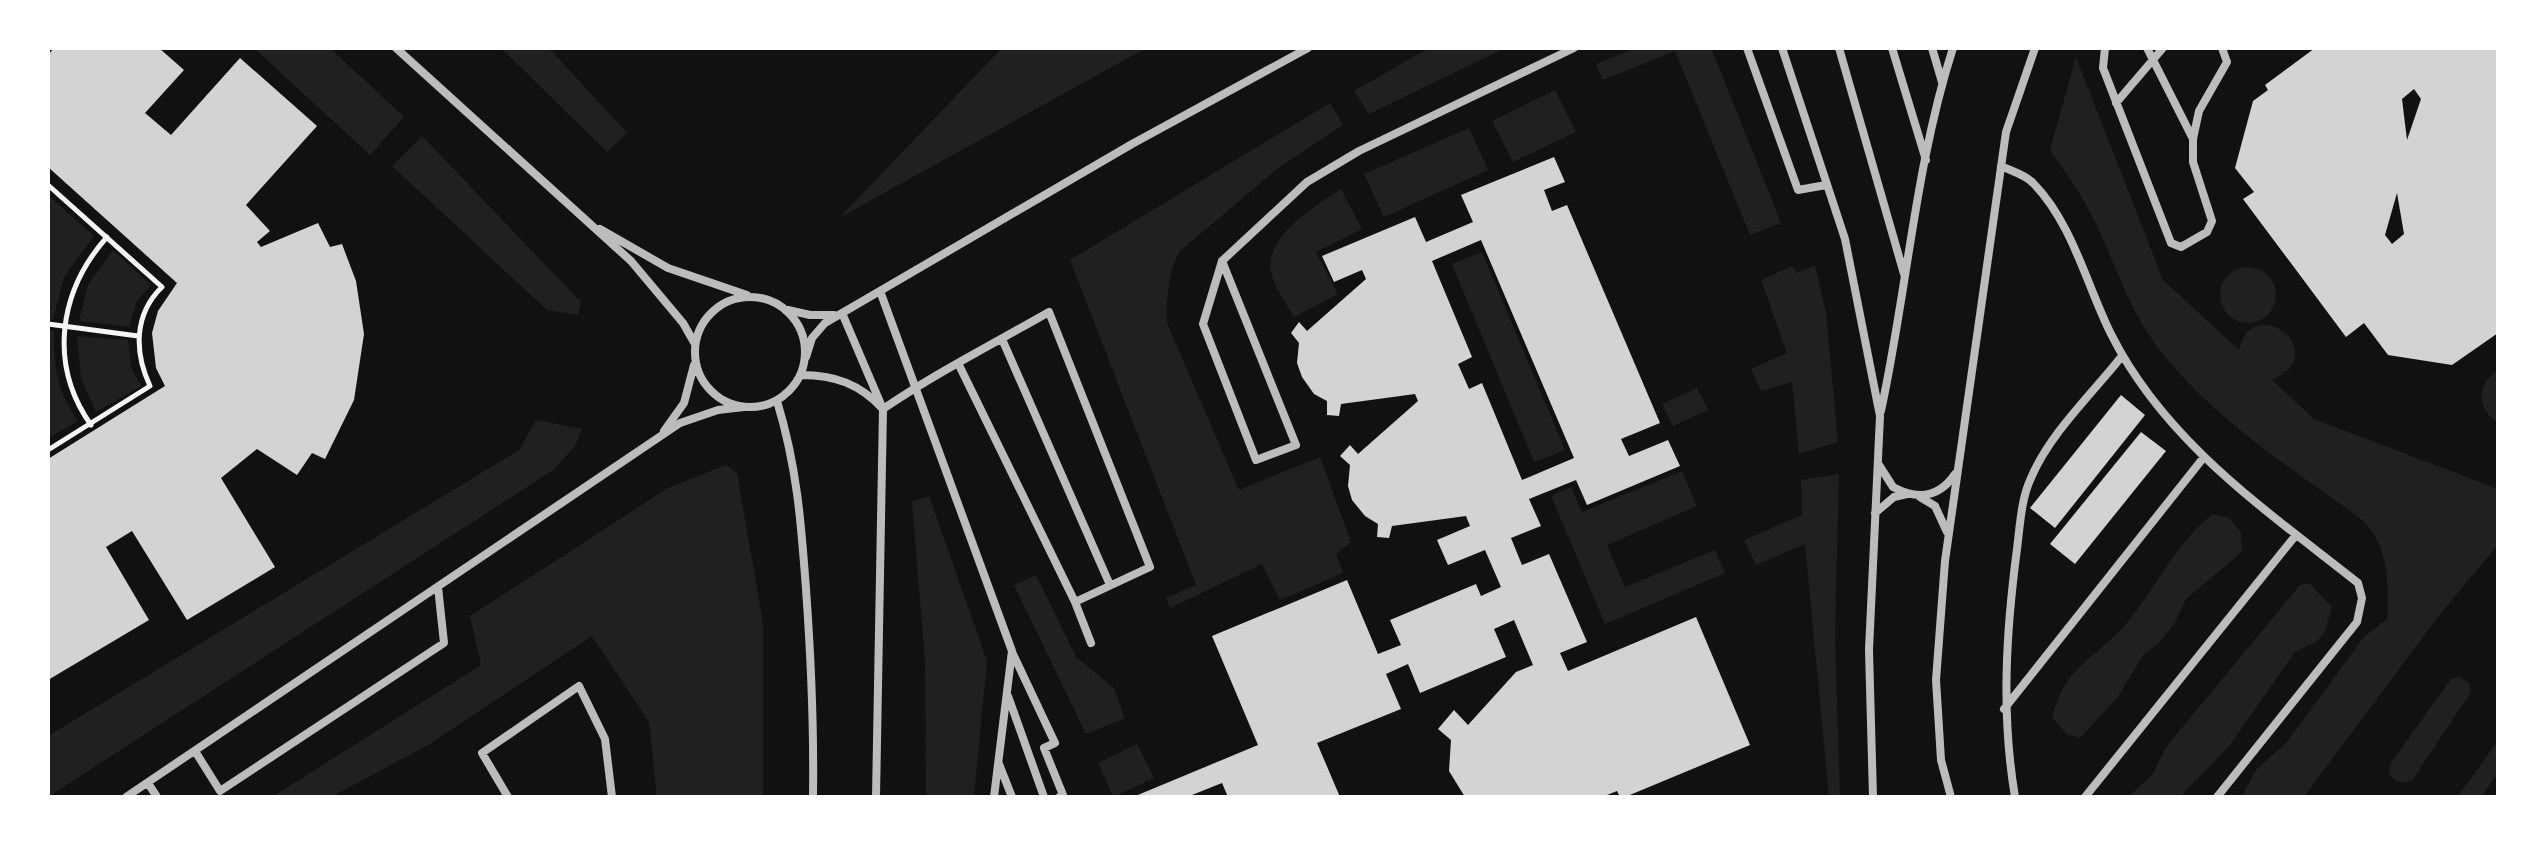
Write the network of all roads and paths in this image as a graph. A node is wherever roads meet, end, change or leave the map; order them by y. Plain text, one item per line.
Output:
1 (396, 48) edge
2 (1308, 48) edge
3 (1574, 48) edge
4 (1747, 48) edge
5 (1782, 48) edge
6 (1839, 48) edge
7 (1892, 48) edge
8 (1932, 48) edge
9 (1953, 48) edge
10 (2035, 48) edge
11 (2105, 48) edge
12 (2147, 48) edge
13 (2163, 48) edge
14 (2222, 48) edge
15 (2153, 59) junction
16 (1942, 83) junction
17 (2116, 103) junction
18 (2193, 139) junction
19 (1926, 161) junction
20 (2001, 166) junction
21 (48, 185) edge
22 (1826, 185) junction
23 (588, 222) junction
24 (107, 237) junction
25 (1222, 261) junction
26 (1905, 279) junction
27 (880, 291) junction
28 (751, 296) junction
29 (785, 308) junction
30 (842, 313) junction
31 (48, 324) edge
32 (64, 326) junction
33 (139, 336) junction
34 (1002, 339) junction
35 (695, 344) junction
36 (2122, 356) junction
37 (806, 357) junction
38 (696, 361) junction
39 (958, 363) junction
40 (801, 375) junction
41 (914, 388) junction
42 (777, 401) junction
43 (744, 407) junction
44 (883, 409) junction
45 (1880, 416) junction
46 (91, 425) junction
47 (658, 438) junction
48 (48, 450) edge
49 (2204, 457) junction
50 (1878, 461) junction
51 (1957, 469) junction
52 (1907, 494) junction
53 (1875, 513) junction
54 (2296, 535) junction
55 (1949, 536) junction
56 (1110, 585) junction
57 (438, 587) junction
58 (1075, 602) junction
59 (1091, 643) dead end
60 (1012, 651) junction
61 (1006, 691) junction
62 (2004, 709) junction
63 (195, 751) junction
64 (998, 761) junction
65 (148, 783) junction
66 (126, 797) edge
67 (157, 797) edge
68 (508, 797) edge
69 (612, 797) edge
70 (813, 797) edge
71 (876, 797) edge
72 (994, 797) edge
73 (1012, 797) edge
74 (1044, 797) edge
75 (1059, 797) edge
76 (1873, 797) edge
77 (1951, 797) edge
78 (2015, 797) edge
79 (2085, 797) edge
80 (2217, 797) edge

1 - 23 street
2 - 27 street
3 - 25 street
4 - 22 street
5 - 22 street
6 - 26 street
7 - 19 street
8 - 16 street
9 - 16 street
10 - 20 street
11 - 17 street
12 - 15 street
13 - 15 street
14 - 18 street
15 - 17 street
15 - 18 street
16 - 19 street
17 - 18 street
19 - 26 street
20 - 36 street
20 - 51 street
21 - 24 path
22 - 45 street
23 - 28 street
23 - 35 street
24 - 32 path
24 - 33 path
25 - 25 street
26 - 45 street
27 - 30 street
27 - 41 street
28 - 29 street
28 - 35 street
29 - 30 street
29 - 37 street
30 - 37 street
30 - 44 street
31 - 32 path
32 - 33 path
32 - 46 path
33 - 46 path
34 - 39 street
34 - 56 street
34 - 56 street
35 - 38 street
36 - 49 street
36 - 62 street
37 - 40 street
38 - 43 street
38 - 47 street
39 - 41 street
39 - 58 street
40 - 42 street
40 - 44 street
41 - 44 street
41 - 60 street
42 - 43 street
42 - 70 street
43 - 47 street
44 - 71 street
45 - 50 street
46 - 48 path
47 - 57 street
49 - 54 street
49 - 62 street
50 - 52 street
50 - 53 street
51 - 52 street
51 - 55 street
52 - 53 street
52 - 55 street
53 - 76 street
54 - 79 street
54 - 80 street
55 - 77 street
56 - 58 street
57 - 63 street
57 - 63 street
58 - 59 street
60 - 61 street
60 - 75 street
61 - 64 street
61 - 74 street
62 - 78 street
63 - 65 street
64 - 72 street
64 - 73 street
65 - 66 street
65 - 67 street
68 - 69 street

